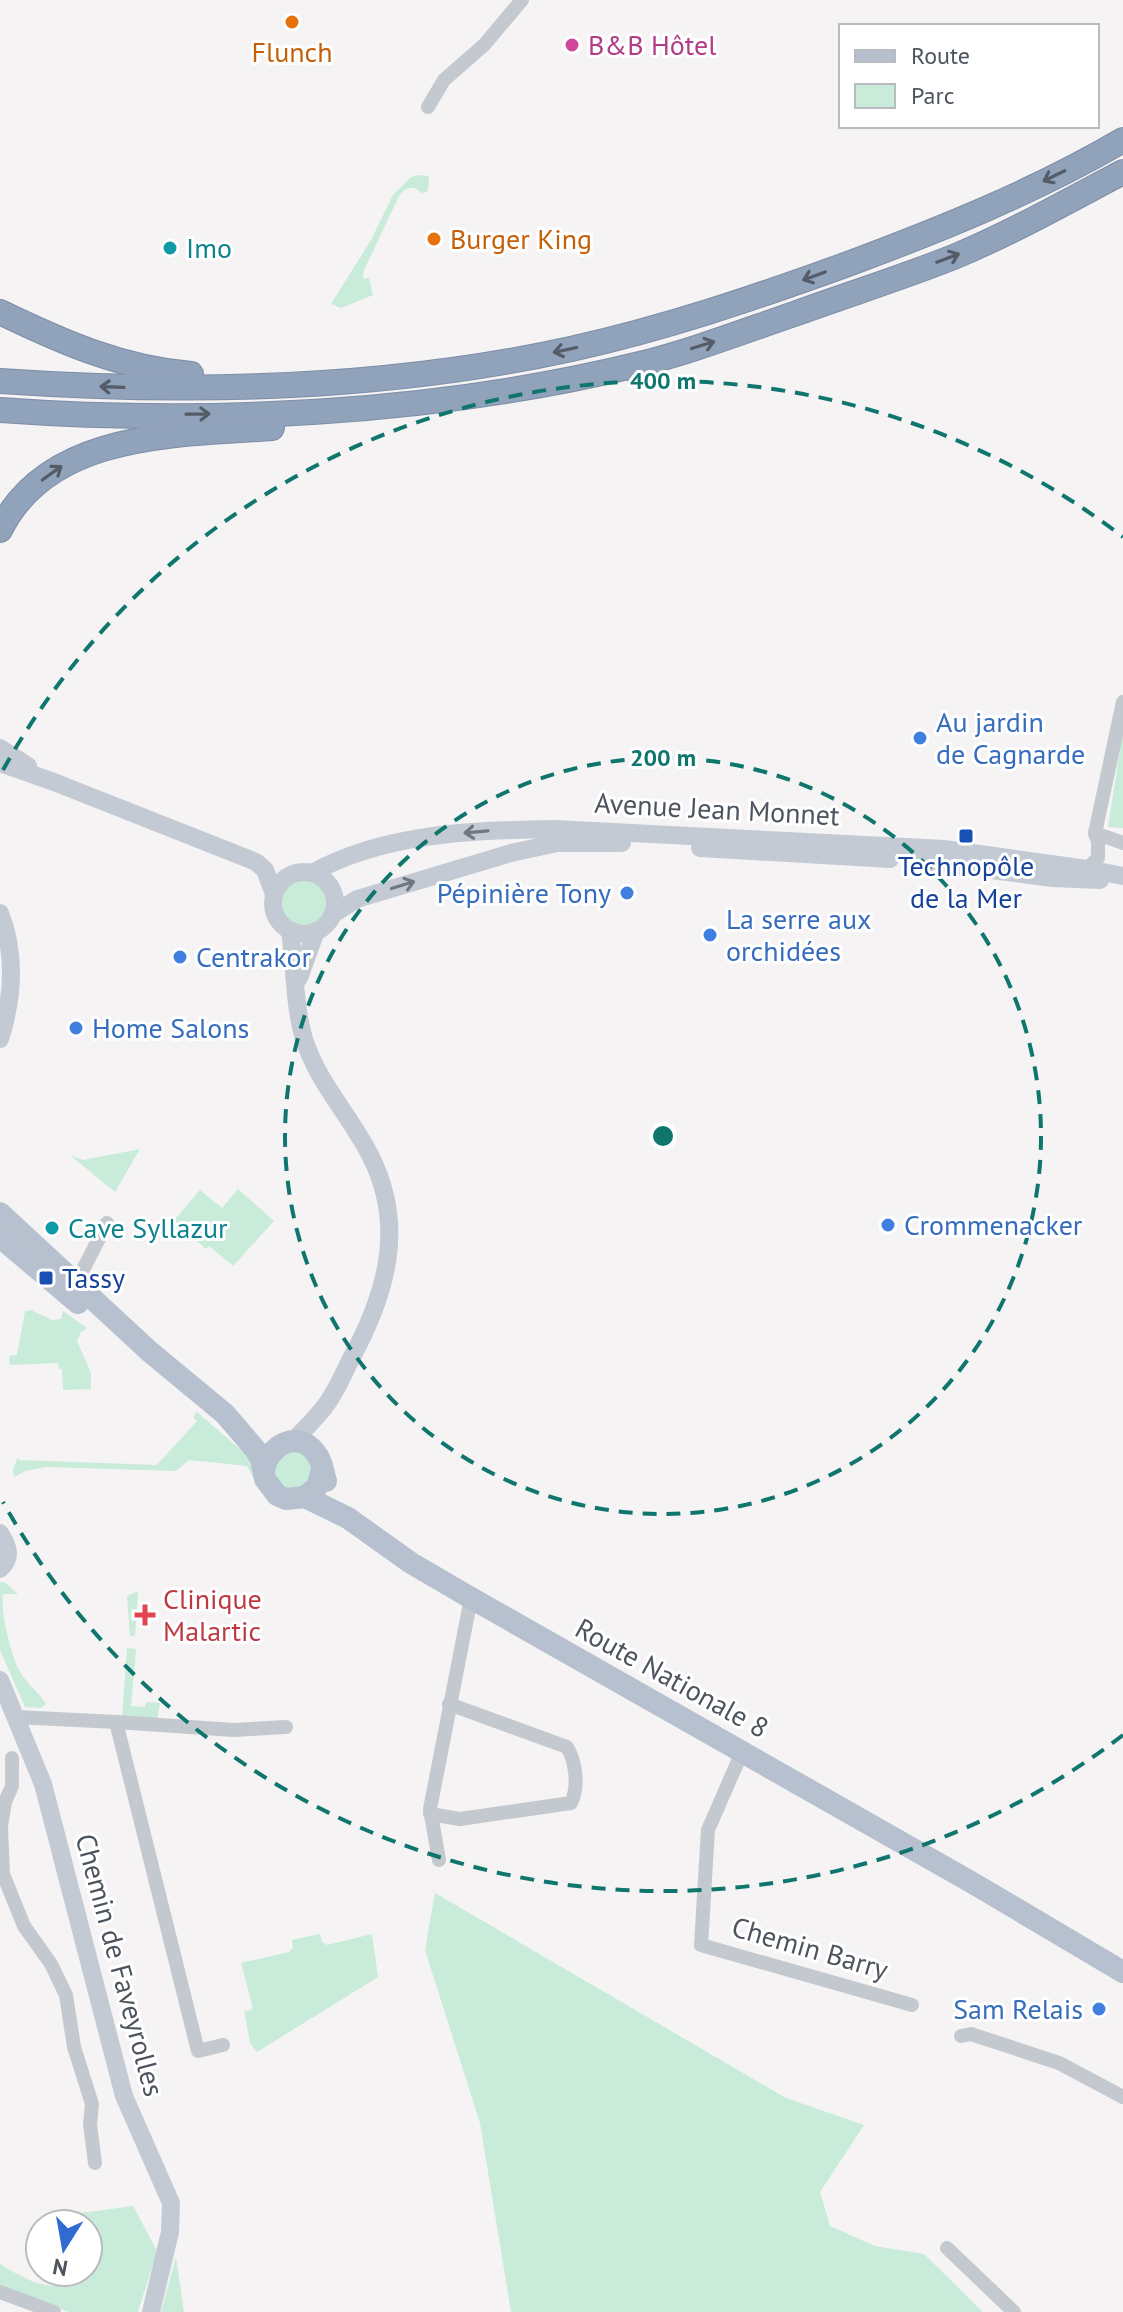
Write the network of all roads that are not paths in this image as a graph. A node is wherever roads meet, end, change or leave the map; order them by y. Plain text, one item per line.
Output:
1 (522, 0) edge
2 (428, 107) dead end
3 (1123, 140) edge
4 (1123, 172) edge
5 (0, 312) edge
6 (393, 378) junction
7 (0, 381) edge
8 (474, 395) junction
9 (0, 410) edge
10 (0, 530) edge
11 (1123, 702) edge
12 (0, 748) edge
13 (0, 763) edge
14 (54, 782) junction
15 (1095, 833) junction
16 (1123, 846) edge
17 (237, 853) junction
18 (1086, 869) junction
19 (305, 873) junction
20 (1123, 878) edge
21 (274, 894) junction
22 (0, 913) edge
23 (332, 915) junction
24 (290, 930) junction
25 (316, 931) junction
26 (297, 984) junction
27 (0, 1039) edge
28 (0, 1213) edge
29 (107, 1223) dead end
30 (0, 1238) edge
31 (72, 1290) junction
32 (324, 1409) junction
33 (225, 1414) junction
34 (289, 1442) junction
35 (320, 1462) junction
36 (264, 1470) junction
37 (305, 1497) junction
38 (348, 1518) junction
39 (0, 1533) edge
40 (0, 1569) edge
41 (471, 1598) junction
42 (0, 1680) edge
43 (449, 1704) junction
44 (16, 1717) junction
45 (116, 1722) junction
46 (286, 1727) dead end
47 (742, 1752) junction
48 (12, 1758) dead end
49 (430, 1814) junction
50 (439, 1860) dead end
51 (971, 1882) junction
52 (1123, 1959) edge
53 (1123, 1972) edge
54 (912, 2005) dead end
55 (961, 2036) dead end
56 (223, 2045) dead end
57 (1123, 2097) edge
58 (95, 2163) dead end
59 (947, 2248) dead end
60 (0, 2292) edge
61 (54, 2312) edge
62 (151, 2312) edge
63 (1014, 2312) edge

1 - 2 street
3 -> 6 highway
8 -> 4 highway
5 - 6 highway
6 -> 7 highway
9 -> 8 highway
10 -> 8 highway
11 - 15 street
12 - 14 main road
13 - 14 main road
14 - 17 main road
15 - 16 street
15 - 18 street
16 - 18 street
17 - 19 main road
17 - 21 main road
18 -> 19 main road, Avenue Jean Monnet
18 - 20 main road, Avenue Jean Monnet
23 -> 18 main road, Avenue Jean Monnet
19 - 21 main road
19 - 23 main road
21 - 24 main road
22 - 27 main road
23 - 25 main road
24 - 25 main road
24 - 26 main road
25 - 26 main road
26 - 32 main road
28 - 31 main road
29 - 31 street
30 - 31 main road
31 - 33 main road
32 - 34 main road
32 - 35 main road
33 - 34 main road
33 - 36 main road
34 - 35 main road
34 - 36 main road
35 - 37 main road
35 - 38 main road, Route Nationale 8
36 - 37 main road
37 - 38 main road, Route Nationale 8
38 - 41 main road, Route Nationale 8
39 - 40 main road
41 - 43 street
41 - 47 main road, Route Nationale 8
42 - 44 main road, Chemin de Faveyrolles
43 - 49 street
43 - 49 street
44 - 45 street
44 - 62 main road, Chemin de Faveyrolles
45 - 46 street
45 - 56 street
47 - 51 main road, Route Nationale 8
47 - 54 street, Chemin Barry
48 - 58 street
49 - 50 street
51 - 52 main road, Route Nationale 8
51 - 53 main road, Route Nationale 8
55 - 57 street
59 - 63 street
60 - 61 street

